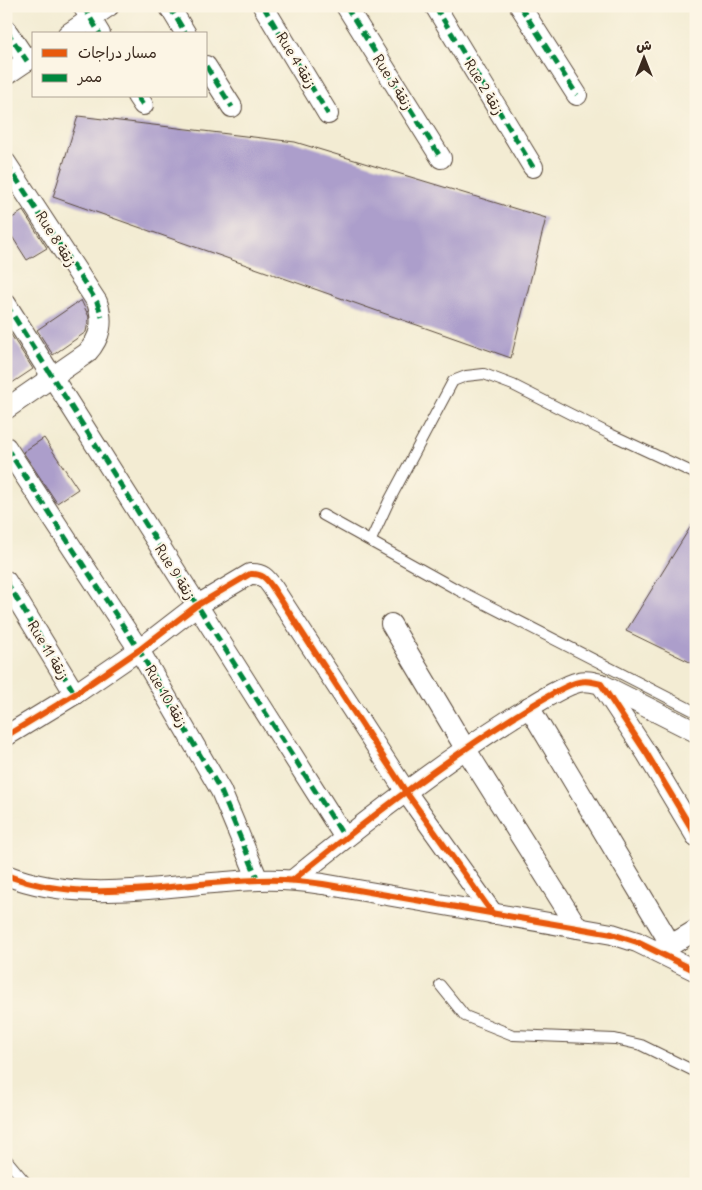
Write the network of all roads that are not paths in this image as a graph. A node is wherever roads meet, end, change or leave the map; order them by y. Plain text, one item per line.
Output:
1 (109, 6) edge
2 (169, 6) edge
3 (263, 6) edge
4 (346, 6) edge
5 (434, 6) edge
6 (520, 6) edge
7 (92, 19) edge
8 (6, 30) edge
9 (71, 32) edge
10 (185, 32) edge
11 (30, 59) edge
12 (208, 69) edge
13 (6, 75) edge
14 (577, 95) dead end
15 (232, 107) dead end
16 (328, 114) dead end
17 (441, 158) dead end
18 (6, 163) edge
19 (533, 167) dead end
20 (6, 304) edge
21 (53, 376) junction
22 (6, 409) edge
23 (6, 447) edge
24 (696, 474) edge
25 (323, 515) dead end
26 (371, 540) junction
27 (6, 580) edge
28 (196, 606) junction
29 (391, 624) dead end
30 (139, 650) junction
31 (601, 684) junction
32 (75, 694) junction
33 (529, 707) junction
34 (696, 712) edge
35 (8, 731) edge
36 (696, 732) edge
37 (465, 748) junction
38 (406, 792) junction
39 (696, 836) edge
40 (345, 838) junction
41 (6, 875) edge
42 (258, 880) junction
43 (293, 880) junction
44 (493, 914) junction
45 (578, 928) junction
46 (696, 930) edge
47 (663, 947) junction
48 (696, 972) edge
49 (440, 984) dead end
50 (696, 1072) edge
51 (6, 1159) edge
52 (27, 1184) edge

1 - 7 street
2 - 10 street
3 - 16 street, Rue 4 زنقة
4 - 17 street, Rue 3 زنقة
5 - 19 street, Rue 2 زنقة
6 - 14 street
7 - 9 street
8 - 11 street
11 - 13 street
12 - 15 street
18 - 21 street, Rue 8 زنقة
20 - 21 street, Rue 9 زنقة
21 - 22 street
21 - 28 street, Rue 9 زنقة
23 - 30 street, Rue 10 زنقة
24 - 26 lane
25 - 26 lane
26 - 34 lane
27 - 32 street, Rue 11 زنقة
28 - 30 street
28 - 38 street
28 - 40 street, Rue 9 زنقة
29 - 37 street
30 - 32 street
30 - 42 street, Rue 10 زنقة
31 - 33 street
31 - 36 street
31 - 39 street
32 - 35 street
33 - 37 street
33 - 47 street
37 - 38 street
37 - 45 street
38 - 40 street
38 - 44 street
40 - 43 street
41 - 42 street
42 - 43 street
43 - 44 street
44 - 45 street
45 - 47 street
46 - 47 street
47 - 48 street
49 - 50 lane
51 - 52 lane

